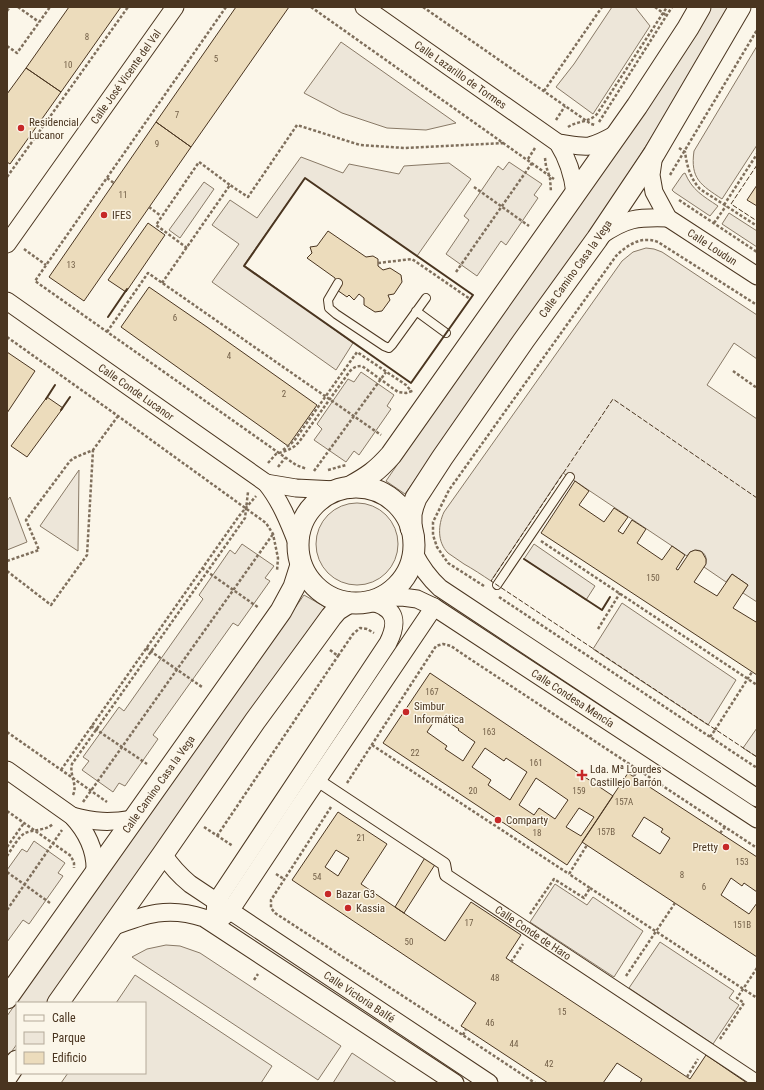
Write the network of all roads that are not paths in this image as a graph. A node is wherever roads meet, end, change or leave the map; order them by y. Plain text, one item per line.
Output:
1 (175, 7) edge
2 (364, 7) edge
3 (700, 7) edge
4 (740, 7) edge
5 (618, 133) junction
6 (557, 142) junction
7 (654, 154) junction
8 (575, 193) junction
9 (668, 218) junction
10 (597, 239) junction
11 (9, 242) edge
12 (757, 276) edge
13 (338, 283) dead end
14 (426, 298) dead end
15 (7, 301) edge
16 (416, 311) junction
17 (446, 333) dead end
18 (570, 477) dead end
19 (262, 480) junction
20 (343, 488) junction
21 (411, 528) junction
22 (297, 543) junction
23 (414, 553) junction
24 (301, 565) junction
25 (497, 585) dead end
26 (375, 600) junction
27 (348, 603) junction
28 (434, 607) junction
29 (7, 770) edge
30 (317, 780) junction
31 (757, 798) edge
32 (68, 812) junction
33 (757, 819) edge
34 (132, 820) junction
35 (163, 854) junction
36 (95, 872) junction
37 (235, 874) junction
38 (198, 890) junction
39 (216, 902) junction
40 (230, 911) junction
41 (214, 924) junction
42 (112, 927) junction
43 (7, 998) edge
44 (59, 1002) edge
45 (16, 1062) edge
46 (7, 1076) edge
47 (757, 1081) edge
48 (455, 1083) edge
49 (489, 1083) edge

1 - 11 street, Calle José Vicente del Val
2 - 6 street, Calle Lazarillo de Tormes
3 - 5 street
4 - 7 street, Calle Camino Casa la Vega
5 - 6 street, Calle Lazarillo de Tormes
5 - 8 street
6 - 8 street, Calle Lazarillo de Tormes
7 - 9 street, Calle Loudun
7 - 10 street, Calle Camino Casa la Vega
8 - 20 street
9 - 10 street
9 - 12 street, Calle Loudun
10 - 21 street, Calle Camino Casa la Vega
13 - 16 lane
14 - 16 lane
15 - 19 street, Calle Conde Lucanor
16 - 17 lane
18 - 25 lane
19 - 20 street, Calle Conde Lucanor
19 - 22 street, Calle Conde Lucanor
20 - 21 street
20 - 22 street
21 - 23 street
22 - 24 street
23 - 26 street
23 - 31 street, Calle Condesa Mencía
24 - 27 street
24 - 34 street, Calle Camino Casa la Vega
26 - 27 street
26 - 28 street, Calle Condesa Mencía
26 - 37 street
27 - 35 street
28 - 30 street
28 - 33 street, Calle Condesa Mencía
29 - 32 street
30 - 40 street
30 - 47 street, Calle Conde de Haro
32 - 34 street
32 - 36 street
34 - 36 street, Calle Camino Casa la Vega
35 - 38 street, Calle Victoria Balfé
35 - 42 street
36 - 43 street, Calle Camino Casa la Vega
37 - 38 street
37 - 39 street
38 - 39 street, Calle Victoria Balfé
39 - 40 street, Calle Victoria Balfé
39 - 41 street
40 - 41 street
40 - 49 street, Calle Victoria Balfé
41 - 42 street, Calle Victoria Balfé
41 - 48 street, Calle Victoria Balfé
42 - 44 street
45 - 46 street

